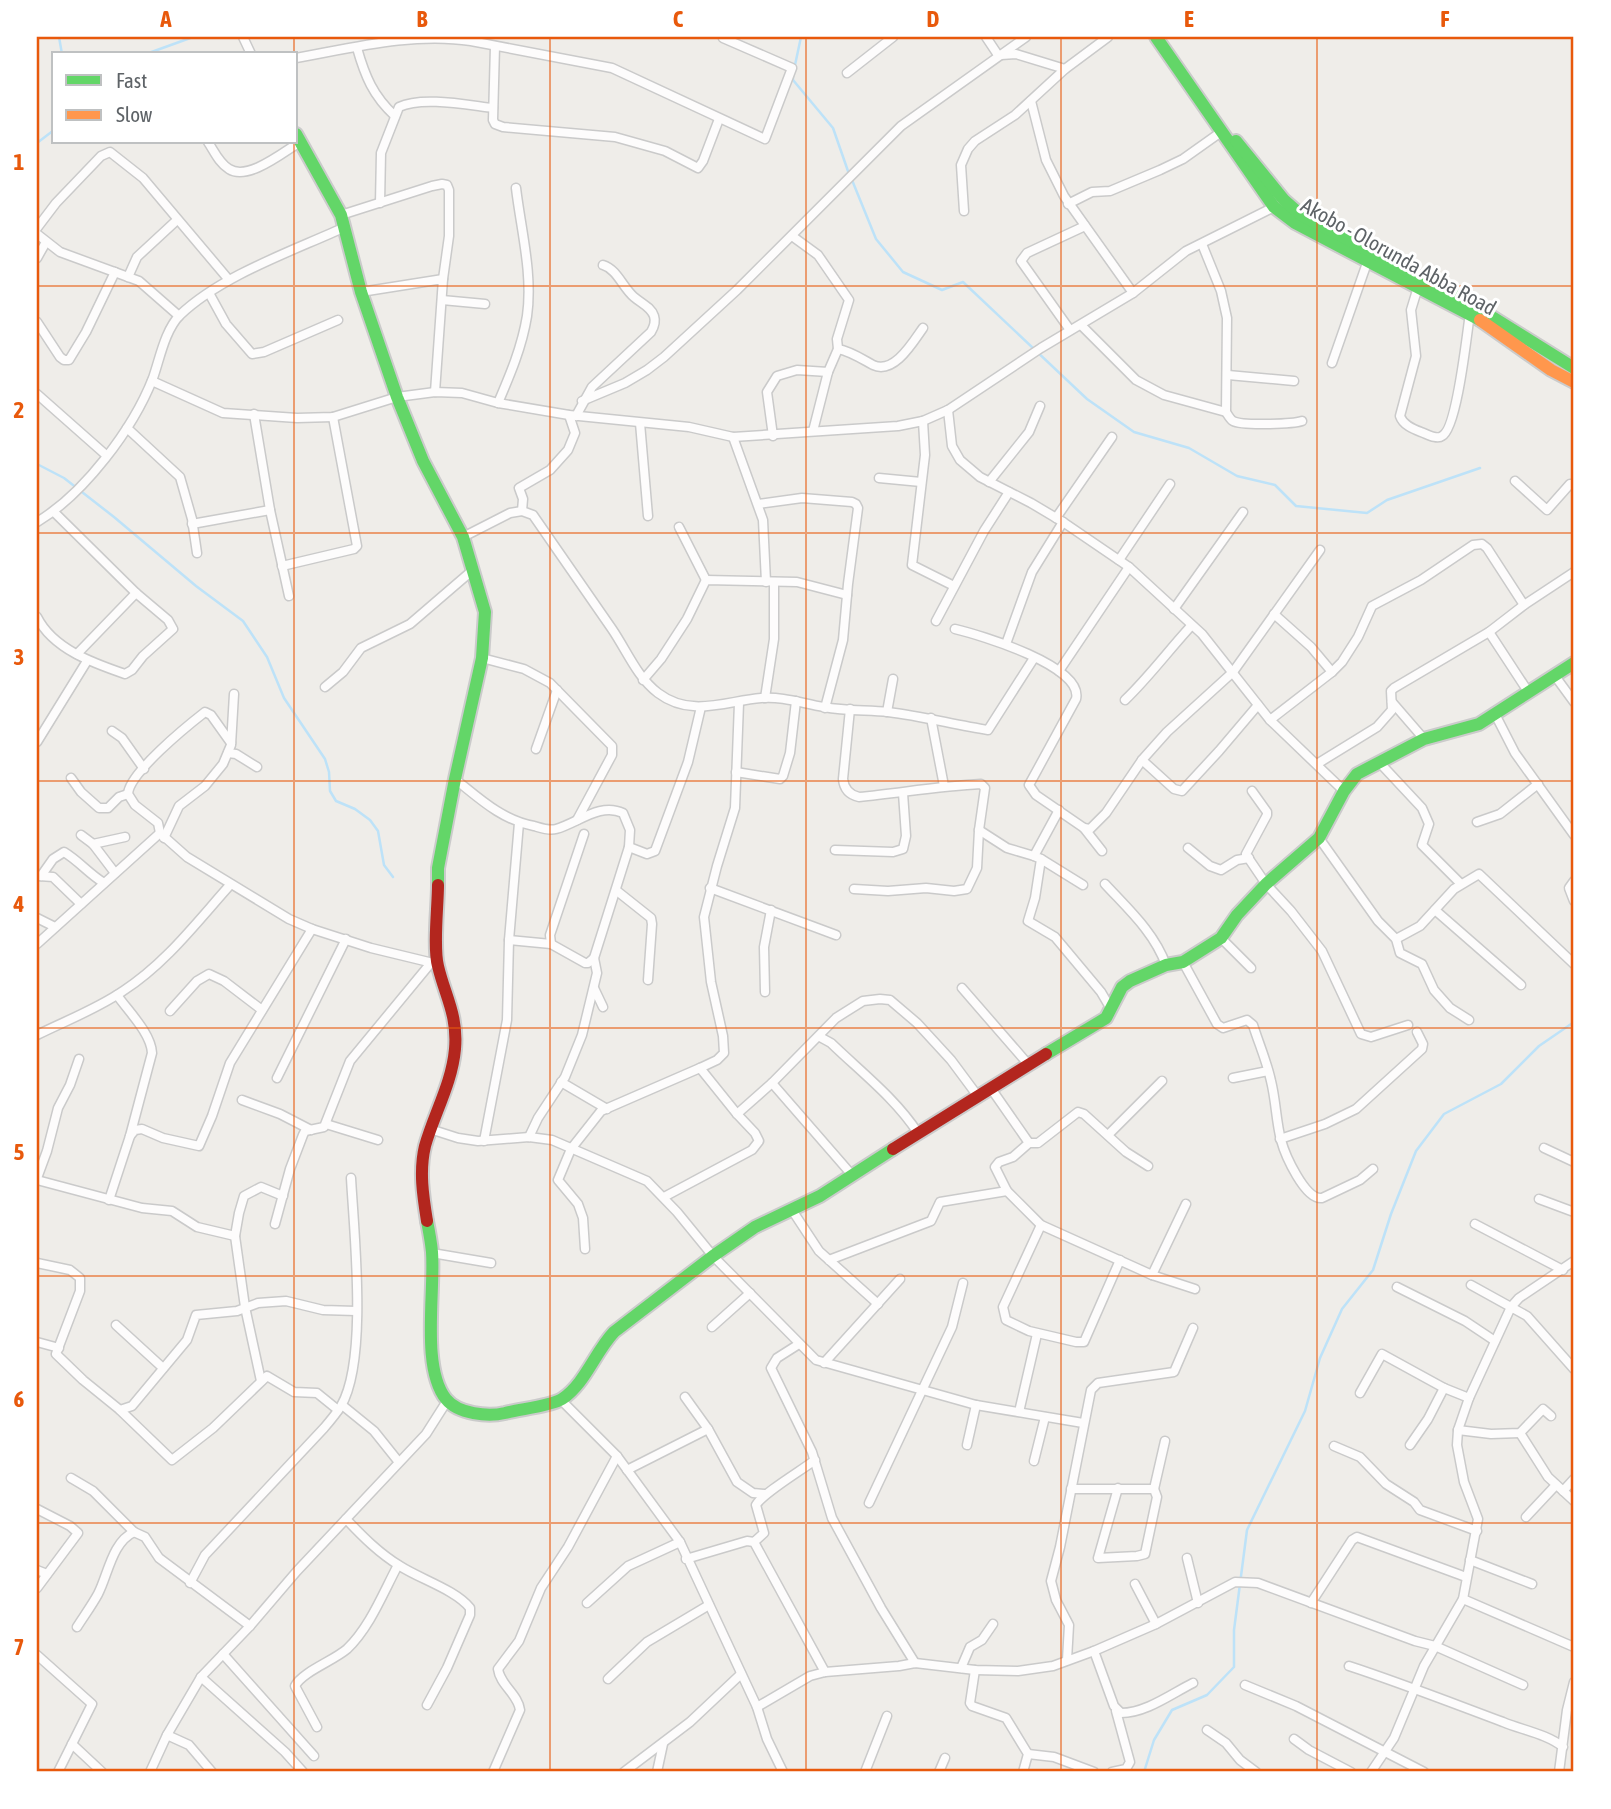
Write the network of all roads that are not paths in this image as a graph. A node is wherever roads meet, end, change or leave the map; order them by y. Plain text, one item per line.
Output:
1 (893, 37) edge
2 (986, 37) edge
3 (1026, 37) edge
4 (1108, 37) edge
5 (1156, 37) edge
6 (1164, 37) edge
7 (723, 38) edge
8 (495, 46) junction
9 (357, 48) junction
10 (998, 55) junction
11 (298, 58) edge
12 (1065, 69) junction
13 (847, 73) dead end
14 (1031, 100) junction
15 (493, 108) junction
16 (395, 116) junction
17 (719, 120) junction
18 (1221, 132) junction
19 (298, 138) edge
20 (209, 144) edge
21 (290, 144) edge
22 (1246, 161) junction
23 (516, 188) dead end
24 (380, 203) junction
25 (1068, 204) junction
26 (1274, 207) junction
27 (964, 211) dead end
28 (177, 220) junction
29 (343, 221) junction
30 (1084, 226) junction
31 (37, 228) edge
32 (37, 234) edge
33 (792, 236) junction
34 (46, 242) junction
35 (1202, 244) junction
36 (37, 258) edge
37 (1368, 260) junction
38 (603, 265) dead end
39 (115, 272) junction
40 (128, 276) junction
41 (443, 279) junction
42 (229, 280) junction
43 (1418, 287) junction
44 (361, 292) junction
45 (209, 293) junction
46 (1133, 293) junction
47 (442, 300) junction
48 (485, 304) dead end
49 (1470, 313) junction
50 (179, 316) junction
51 (338, 320) dead end
52 (37, 322) edge
53 (1081, 325) junction
54 (923, 328) dead end
55 (1070, 330) junction
56 (838, 349) junction
57 (1332, 363) dead end
58 (1574, 368) edge
59 (828, 372) junction
60 (1228, 375) junction
61 (152, 381) junction
62 (1294, 381) dead end
63 (1574, 382) edge
64 (435, 392) junction
65 (37, 394) edge
66 (397, 397) junction
67 (582, 401) junction
68 (498, 403) junction
69 (1040, 406) dead end
70 (948, 410) junction
71 (1226, 412) junction
72 (254, 414) junction
73 (573, 415) junction
74 (333, 417) junction
75 (923, 421) junction
76 (1302, 421) dead end
77 (640, 423) junction
78 (127, 428) junction
79 (813, 431) junction
80 (773, 436) junction
81 (1112, 437) dead end
82 (733, 438) junction
83 (106, 455) junction
84 (879, 478) dead end
85 (1515, 481) dead end
86 (921, 482) junction
87 (989, 482) junction
88 (1170, 484) dead end
89 (1574, 484) edge
90 (1009, 492) junction
91 (758, 504) junction
92 (270, 510) junction
93 (522, 511) junction
94 (54, 512) junction
95 (1243, 512) dead end
96 (648, 516) dead end
97 (1060, 520) junction
98 (37, 522) edge
99 (192, 524) junction
100 (680, 527) dead end
101 (463, 537) junction
102 (1320, 550) dead end
103 (197, 553) dead end
104 (1119, 560) junction
105 (282, 566) junction
106 (1129, 567) junction
107 (474, 569) junction
108 (1574, 572) edge
109 (706, 580) junction
110 (770, 582) junction
111 (954, 586) junction
112 (136, 593) junction
113 (847, 595) junction
114 (289, 596) dead end
115 (1524, 605) junction
116 (1174, 609) junction
117 (1274, 614) junction
118 (37, 617) edge
119 (936, 621) dead end
120 (1191, 626) junction
121 (955, 629) dead end
122 (1489, 632) junction
123 (1006, 644) junction
124 (77, 654) junction
125 (482, 658) junction
126 (1034, 658) junction
127 (87, 661) junction
128 (1574, 663) edge
129 (1059, 671) junction
130 (1233, 672) junction
131 (1332, 672) junction
132 (1555, 676) junction
133 (893, 679) dead end
134 (643, 680) junction
135 (325, 687) dead end
136 (557, 690) junction
137 (1530, 692) junction
138 (233, 694) dead end
139 (765, 698) junction
140 (1125, 700) dead end
141 (796, 701) junction
142 (1392, 702) junction
143 (1574, 702) edge
144 (739, 703) junction
145 (1258, 705) junction
146 (701, 707) junction
147 (825, 708) junction
148 (850, 709) junction
149 (887, 712) junction
150 (1495, 714) junction
151 (931, 719) junction
152 (1270, 720) junction
153 (112, 730) dead end
154 (1424, 738) junction
155 (37, 742) edge
156 (231, 743) junction
157 (536, 749) dead end
158 (228, 753) junction
159 (1142, 760) junction
160 (1379, 762) junction
161 (1317, 764) junction
162 (257, 767) dead end
163 (144, 769) junction
164 (736, 772) junction
165 (71, 778) dead end
166 (455, 779) junction
167 (1538, 784) junction
168 (944, 786) junction
169 (1252, 790) dead end
170 (1344, 791) junction
171 (903, 793) junction
172 (128, 794) junction
173 (1059, 810) junction
174 (584, 813) junction
175 (1477, 822) dead end
176 (519, 823) junction
177 (1084, 828) junction
178 (979, 830) junction
179 (584, 834) dead end
180 (81, 835) dead end
181 (162, 835) junction
182 (1574, 835) edge
183 (125, 837) dead end
184 (1319, 838) junction
185 (93, 844) junction
186 (629, 847) junction
187 (1188, 848) dead end
188 (835, 850) dead end
189 (1102, 851) dead end
190 (1037, 858) junction
191 (1249, 859) junction
192 (115, 873) junction
193 (39, 876) edge
194 (1574, 881) edge
195 (104, 883) junction
196 (1105, 884) dead end
197 (1266, 884) junction
198 (1461, 884) junction
199 (230, 885) junction
200 (1083, 885) dead end
201 (710, 888) junction
202 (854, 890) dead end
203 (617, 891) junction
204 (1574, 901) edge
205 (81, 904) junction
206 (771, 910) junction
207 (1435, 910) junction
208 (37, 918) edge
209 (55, 927) junction
210 (312, 929) junction
211 (836, 934) dead end
212 (1222, 937) junction
213 (346, 939) junction
214 (1396, 939) junction
215 (509, 940) junction
216 (37, 944) edge
217 (551, 944) junction
218 (594, 958) junction
219 (1183, 962) junction
220 (434, 964) junction
221 (1574, 964) edge
222 (1166, 965) junction
223 (1251, 968) dead end
224 (648, 980) dead end
225 (1521, 985) dead end
226 (594, 988) junction
227 (962, 988) dead end
228 (765, 992) dead end
229 (117, 995) junction
230 (603, 1007) dead end
231 (262, 1010) junction
232 (1111, 1010) junction
233 (170, 1011) dead end
234 (1469, 1020) dead end
235 (1408, 1025) dead end
236 (1417, 1032) dead end
237 (37, 1035) edge
238 (820, 1037) junction
239 (79, 1059) dead end
240 (1028, 1064) junction
241 (700, 1068) junction
242 (1268, 1071) junction
243 (277, 1078) dead end
244 (1233, 1078) dead end
245 (1162, 1081) dead end
246 (561, 1082) junction
247 (772, 1083) junction
248 (990, 1087) junction
249 (977, 1095) junction
250 (243, 1100) dead end
251 (607, 1109) junction
252 (737, 1114) junction
253 (326, 1124) junction
254 (430, 1129) junction
255 (311, 1130) junction
256 (918, 1133) junction
257 (1108, 1135) junction
258 (130, 1136) junction
259 (529, 1137) junction
260 (1280, 1139) junction
261 (378, 1140) dead end
262 (484, 1141) junction
263 (1027, 1144) junction
264 (1544, 1148) dead end
265 (571, 1149) junction
266 (1574, 1162) edge
267 (1148, 1166) dead end
268 (1373, 1168) dead end
269 (852, 1175) junction
270 (351, 1178) dead end
271 (37, 1179) edge
272 (1007, 1191) junction
273 (283, 1196) junction
274 (664, 1197) junction
275 (1539, 1199) dead end
276 (109, 1200) junction
277 (1186, 1204) dead end
278 (792, 1210) junction
279 (1574, 1212) edge
280 (275, 1224) dead end
281 (1475, 1224) dead end
282 (1041, 1225) junction
283 (235, 1236) junction
284 (585, 1249) dead end
285 (432, 1253) junction
286 (713, 1256) junction
287 (830, 1260) junction
288 (1120, 1261) junction
289 (1574, 1261) edge
290 (37, 1263) edge
291 (491, 1263) dead end
292 (1563, 1270) junction
293 (1152, 1275) junction
294 (901, 1279) dead end
295 (963, 1283) dead end
296 (1471, 1285) dead end
297 (1397, 1287) dead end
298 (1195, 1289) dead end
299 (750, 1293) junction
300 (878, 1304) junction
301 (245, 1307) junction
302 (1511, 1307) junction
303 (356, 1311) junction
304 (116, 1325) dead end
305 (712, 1327) dead end
306 (1193, 1328) dead end
307 (1037, 1334) junction
308 (1495, 1340) junction
309 (37, 1343) edge
310 (799, 1344) junction
311 (59, 1348) junction
312 (824, 1363) junction
313 (163, 1368) junction
314 (1574, 1369) edge
315 (261, 1381) junction
316 (1444, 1388) junction
317 (922, 1391) junction
318 (1360, 1393) dead end
319 (685, 1396) dead end
320 (1469, 1398) junction
321 (561, 1400) junction
322 (447, 1401) junction
323 (976, 1405) junction
324 (340, 1408) junction
325 (120, 1410) junction
326 (1019, 1412) junction
327 (1551, 1416) dead end
328 (1045, 1417) junction
329 (1083, 1423) junction
330 (708, 1429) junction
331 (1458, 1430) junction
332 (1520, 1433) junction
333 (1165, 1441) dead end
334 (967, 1445) dead end
335 (1410, 1445) dead end
336 (1334, 1446) dead end
337 (617, 1456) junction
338 (815, 1460) junction
339 (398, 1461) junction
340 (1034, 1461) dead end
341 (627, 1470) junction
342 (71, 1478) dead end
343 (1574, 1479) edge
344 (1118, 1488) junction
345 (1560, 1488) junction
346 (1072, 1489) junction
347 (1154, 1489) junction
348 (753, 1493) junction
349 (764, 1494) junction
350 (1574, 1501) edge
351 (869, 1503) dead end
352 (756, 1504) junction
353 (37, 1509) edge
354 (1526, 1517) dead end
355 (346, 1519) junction
356 (1477, 1531) junction
357 (134, 1532) junction
358 (680, 1542) junction
359 (754, 1542) junction
360 (1187, 1558) dead end
361 (686, 1559) junction
362 (1470, 1560) junction
363 (398, 1565) junction
364 (37, 1570) edge
365 (47, 1574) junction
366 (1466, 1577) junction
367 (190, 1583) junction
368 (1135, 1584) dead end
369 (1532, 1584) dead end
370 (37, 1588) edge
371 (1463, 1599) junction
372 (1198, 1602) junction
373 (587, 1603) dead end
374 (1311, 1603) junction
375 (709, 1605) junction
376 (993, 1624) dead end
377 (1156, 1624) junction
378 (250, 1626) junction
379 (77, 1627) dead end
380 (1436, 1646) junction
381 (1574, 1647) edge
382 (1094, 1651) junction
383 (223, 1654) junction
384 (37, 1655) edge
385 (1067, 1660) junction
386 (915, 1663) junction
387 (1349, 1666) dead end
388 (961, 1668) junction
389 (975, 1670) junction
390 (825, 1672) junction
391 (741, 1674) junction
392 (201, 1677) junction
393 (608, 1679) dead end
394 (1574, 1682) edge
395 (1193, 1683) dead end
396 (1245, 1685) dead end
397 (1523, 1685) dead end
398 (1416, 1688) junction
399 (427, 1705) dead end
400 (757, 1707) junction
401 (1116, 1711) junction
402 (887, 1716) dead end
403 (317, 1727) dead end
404 (1207, 1730) dead end
405 (167, 1735) junction
406 (1294, 1739) dead end
407 (72, 1744) junction
408 (663, 1744) junction
409 (1563, 1747) junction
410 (1386, 1752) junction
411 (1028, 1754) junction
412 (314, 1756) dead end
413 (945, 1758) dead end
414 (1562, 1771) edge
415 (58, 1772) edge
416 (102, 1772) edge
417 (150, 1772) edge
418 (212, 1772) edge
419 (303, 1772) edge
420 (493, 1772) edge
421 (624, 1772) edge
422 (657, 1772) edge
423 (783, 1772) edge
424 (865, 1772) edge
425 (939, 1772) edge
426 (1023, 1772) edge
427 (1094, 1772) edge
428 (1112, 1772) edge
429 (1256, 1772) edge
430 (1351, 1772) edge
431 (1371, 1772) edge
432 (1424, 1772) edge

1 - 13 street
2 - 10 street
3 - 10 street
4 - 12 street
5 - 18 street, Akobo - Olorunda Abba Road
6 - 22 street, Akobo - Olorunda Abba Road
7 - 17 street
8 - 9 street
8 - 15 street
8 - 17 street
9 - 11 street
9 - 16 street
10 - 12 street
10 - 33 street
12 - 14 street
14 - 25 street
14 - 27 street
15 - 16 street
15 - 17 street
16 - 24 street
18 - 22 street, Akobo - Olorunda Abba Road
18 - 25 street
19 - 29 street
20 - 21 street
22 - 26 street, Akobo - Olorunda Abba Road
22 - 58 street, Akobo - Olorunda Abba Road
23 - 68 street
24 - 29 street
24 - 41 street
25 - 30 street
26 - 35 street
26 - 37 street, Akobo - Olorunda Abba Road
28 - 31 street
28 - 40 street
28 - 42 street
29 - 42 street
29 - 44 street
30 - 46 street
30 - 55 street
32 - 34 street
33 - 56 street
33 - 67 street
34 - 36 street
34 - 39 street
35 - 46 street
35 - 60 street
37 - 43 street, Akobo - Olorunda Abba Road
37 - 57 street
38 - 67 street
39 - 40 street
39 - 52 street
40 - 50 street
41 - 44 street
41 - 47 street
42 - 45 street
43 - 49 street, Akobo - Olorunda Abba Road
43 - 49 street
44 - 66 street
45 - 50 street
45 - 51 street
46 - 53 street
47 - 48 street
47 - 64 street
49 - 63 street, Akobo - Olorunda Abba Road
50 - 61 street
53 - 55 street
53 - 71 street
54 - 56 street
55 - 70 street
56 - 59 street
59 - 79 street
59 - 80 street
60 - 62 street
60 - 71 street
61 - 72 street
61 - 78 street
64 - 66 street
64 - 68 street
65 - 83 street
66 - 74 street
66 - 101 street
67 - 73 street
68 - 73 street
69 - 87 street
70 - 75 street
70 - 87 street
71 - 76 street
72 - 74 street
72 - 92 street
73 - 77 street
73 - 93 street
74 - 105 street
75 - 79 street
75 - 86 street
77 - 82 street
77 - 96 street
78 - 83 street
78 - 99 street
79 - 80 street
80 - 82 street
81 - 97 street
82 - 91 street
83 - 94 street
84 - 86 street
85 - 89 street
86 - 111 street
87 - 90 street
88 - 104 street
90 - 97 street
90 - 111 street
91 - 110 street
91 - 113 street
92 - 99 street
92 - 105 street
93 - 101 street
93 - 134 street
94 - 98 street
94 - 112 street
95 - 116 street
97 - 104 street
97 - 123 street
99 - 103 street
100 - 109 street
101 - 107 street
102 - 117 street
104 - 106 street
105 - 114 street
106 - 116 street
106 - 129 street
107 - 125 street
107 - 135 street
108 - 115 street
109 - 110 street
109 - 134 street
110 - 113 street
110 - 139 street
111 - 119 street
112 - 124 street
112 - 127 street
113 - 147 street
115 - 122 street
115 - 131 street
116 - 120 street
117 - 130 street
117 - 131 street
118 - 124 street
120 - 130 street
120 - 140 street
121 - 123 street
122 - 137 street
122 - 142 street
123 - 126 street
124 - 127 street
125 - 136 street
125 - 166 street
126 - 129 street
126 - 151 street
127 - 155 street
128 - 132 street
129 - 173 street
130 - 145 street
130 - 159 street
131 - 152 street
132 - 137 street
132 - 143 street
133 - 149 street
134 - 146 street
136 - 157 street
136 - 174 street
137 - 150 street
138 - 156 street
139 - 141 street
139 - 144 street
141 - 147 street
141 - 164 street
142 - 154 street
142 - 161 street
144 - 146 street
144 - 164 street
145 - 152 street
145 - 159 street
146 - 186 street
147 - 148 street
148 - 149 street
148 - 171 street
149 - 151 street
150 - 154 street
150 - 167 street
151 - 168 street
152 - 161 street
153 - 163 street
154 - 160 street
156 - 158 street
156 - 163 street
158 - 162 street
158 - 181 street
159 - 177 street
160 - 170 street
160 - 198 street
161 - 170 street
163 - 172 street
164 - 201 street
165 - 172 street
166 - 176 street
166 - 220 street
167 - 175 street
167 - 182 street
168 - 171 street
168 - 178 street
169 - 191 street
170 - 184 street
171 - 188 street
172 - 181 street
173 - 177 street
173 - 190 street
174 - 176 street
174 - 186 street
176 - 215 street
177 - 189 street
178 - 190 street
178 - 202 street
179 - 217 street
180 - 185 street
181 - 192 street
181 - 199 street
183 - 185 street
184 - 197 street
184 - 214 street
185 - 192 street
186 - 203 street
187 - 191 street
190 - 200 street
190 - 232 street
191 - 197 street
192 - 195 street
193 - 195 street
193 - 205 street
194 - 204 street
195 - 205 street
196 - 222 street
197 - 212 street
197 - 235 street
198 - 207 street
198 - 221 street
199 - 210 street
199 - 229 street
201 - 206 street
201 - 241 street
203 - 218 street
203 - 224 street
205 - 209 street
206 - 211 street
206 - 228 street
207 - 214 street
207 - 225 street
208 - 209 street
209 - 216 street
210 - 213 street
210 - 231 street
212 - 219 street
212 - 223 street
213 - 220 street
213 - 243 street
214 - 234 street
215 - 217 street
215 - 262 street
217 - 218 street
218 - 226 street
219 - 222 street
219 - 242 street
220 - 253 street
220 - 254 street
222 - 232 street
226 - 230 street
226 - 246 street
227 - 240 street
229 - 237 street
229 - 258 street
231 - 233 street
231 - 258 street
232 - 240 street
236 - 260 street
238 - 247 street
238 - 249 street
238 - 256 street
239 - 271 street
240 - 248 street
241 - 251 street
241 - 252 street
242 - 244 street
242 - 260 street
245 - 257 street
246 - 251 street
246 - 259 street
247 - 252 street
247 - 269 street
248 - 249 street
248 - 263 street
249 - 256 street
250 - 255 street
251 - 265 street
252 - 274 street
253 - 255 street
253 - 261 street
254 - 262 street
254 - 285 street
255 - 273 street
256 - 269 street
257 - 263 street
257 - 267 street
258 - 276 street
259 - 262 street
259 - 265 street
260 - 268 street
263 - 272 street
264 - 266 street
265 - 274 street
265 - 284 street
269 - 278 street
270 - 303 street
271 - 276 street
272 - 282 street
272 - 287 street
273 - 280 street
273 - 283 street
274 - 286 street
275 - 279 street
276 - 283 street
277 - 293 street
278 - 286 street
278 - 287 street
281 - 292 street
282 - 288 street
282 - 307 street
283 - 301 street
285 - 291 street
285 - 322 street
286 - 299 street
286 - 321 street
287 - 300 street
288 - 293 street
288 - 307 street
289 - 292 street
290 - 311 street
292 - 302 street
293 - 298 street
294 - 300 street
295 - 317 street
296 - 302 street
297 - 308 street
299 - 305 street
299 - 310 street
300 - 312 street
301 - 303 street
301 - 313 street
301 - 315 street
302 - 308 street
302 - 314 street
303 - 324 street
304 - 313 street
306 - 329 street
307 - 326 street
308 - 320 street
309 - 311 street
310 - 312 street
310 - 338 street
311 - 325 street
312 - 317 street
313 - 325 street
315 - 324 street
315 - 325 street
316 - 318 street
316 - 320 street
316 - 335 street
317 - 323 street
317 - 351 street
319 - 330 street
320 - 331 street
321 - 322 street
321 - 337 street
322 - 339 street
323 - 326 street
323 - 334 street
324 - 339 street
324 - 367 street
326 - 328 street
327 - 332 street
328 - 329 street
328 - 340 street
329 - 346 street
330 - 341 street
330 - 348 street
331 - 332 street
331 - 356 street
332 - 345 street
333 - 347 street
336 - 356 street
337 - 341 street
337 - 420 street
338 - 349 street
338 - 386 street
339 - 355 street
341 - 358 street
342 - 357 street
343 - 345 street
344 - 346 street
344 - 347 street
344 - 347 street
345 - 350 street
345 - 354 street
346 - 385 street
348 - 349 street
348 - 352 street
349 - 352 street
352 - 359 street
353 - 365 street
355 - 363 street
355 - 378 street
356 - 362 street
357 - 367 street
357 - 379 street
358 - 361 street
358 - 373 street
359 - 361 street
359 - 390 street
360 - 372 street
361 - 375 street
362 - 366 street
362 - 369 street
363 - 399 street
363 - 403 street
364 - 365 street
365 - 370 street
366 - 371 street
366 - 374 street
367 - 378 street
368 - 377 street
371 - 380 street
371 - 381 street
372 - 374 street
372 - 377 street
374 - 380 street
375 - 391 street
375 - 393 street
376 - 388 street
377 - 382 street
378 - 383 street
380 - 397 street
380 - 398 street
382 - 385 street
382 - 401 street
383 - 392 street
383 - 412 street
384 - 407 street
385 - 389 street
386 - 388 street
386 - 390 street
387 - 398 street
388 - 389 street
389 - 411 street
390 - 400 street
391 - 400 street
391 - 408 street
392 - 405 street
392 - 419 street
394 - 409 street
395 - 401 street
396 - 410 street
398 - 409 street
398 - 410 street
400 - 423 street
401 - 428 street
402 - 424 street
404 - 429 street
405 - 417 street
405 - 418 street
406 - 430 street
407 - 415 street
407 - 416 street
408 - 421 street
408 - 422 street
409 - 414 street
410 - 431 street
410 - 432 street
411 - 426 street
411 - 427 street
413 - 425 street

